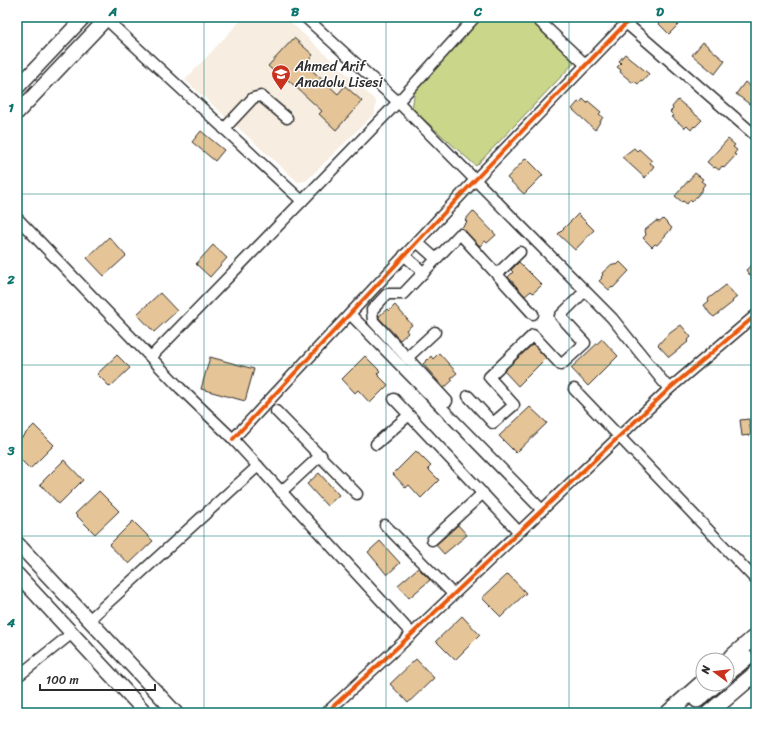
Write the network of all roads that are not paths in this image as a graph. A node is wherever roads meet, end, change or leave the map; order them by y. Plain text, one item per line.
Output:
1 (84, 17) edge
2 (305, 17) edge
3 (475, 17) edge
4 (535, 17) edge
5 (107, 18) edge
6 (629, 20) edge
7 (586, 65) junction
8 (17, 88) edge
9 (398, 102) junction
10 (17, 113) edge
11 (287, 118) dead end
12 (224, 129) junction
13 (756, 136) edge
14 (475, 180) junction
15 (302, 201) junction
16 (17, 218) edge
17 (417, 242) junction
18 (520, 252) dead end
19 (404, 255) junction
20 (436, 259) junction
21 (424, 273) junction
22 (497, 274) junction
23 (585, 291) junction
24 (350, 314) junction
25 (533, 314) dead end
26 (756, 315) edge
27 (435, 332) dead end
28 (151, 358) junction
29 (407, 358) junction
30 (574, 389) dead end
31 (669, 389) junction
32 (468, 396) dead end
33 (394, 399) dead end
34 (448, 401) dead end
35 (276, 411) dead end
36 (409, 415) junction
37 (619, 437) junction
38 (232, 439) junction
39 (376, 444) dead end
40 (321, 455) junction
41 (258, 466) junction
42 (281, 492) junction
43 (483, 493) junction
44 (357, 494) dead end
45 (541, 509) junction
46 (386, 525) dead end
47 (518, 531) junction
48 (432, 540) dead end
49 (17, 543) edge
50 (17, 574) edge
51 (756, 580) edge
52 (453, 594) junction
53 (90, 619) junction
54 (71, 634) junction
55 (412, 634) junction
56 (756, 636) edge
57 (756, 650) edge
58 (735, 654) edge
59 (735, 667) edge
60 (756, 673) edge
61 (17, 677) edge
62 (756, 686) edge
63 (695, 689) edge
64 (706, 692) edge
65 (146, 713) edge
66 (176, 713) edge
67 (326, 713) edge
68 (668, 713) edge
69 (681, 713) edge
70 (709, 713) edge
71 (724, 713) edge

1 - 8 main road
2 - 9 street
3 - 9 street
4 - 7 street
5 - 10 main road
5 - 12 street
6 - 7 street
6 - 13 street
7 - 14 street
9 - 14 street
9 - 15 street
11 - 12 street
12 - 15 street
14 - 17 street
14 - 23 street
15 - 28 street
16 - 28 street
17 - 19 street
17 - 20 street
18 - 22 street
19 - 21 street
19 - 24 street
20 - 21 street
20 - 22 street
21 - 29 street
22 - 25 street
23 - 31 street
23 - 32 street
24 - 38 street
24 - 45 street
26 - 31 street
27 - 29 street
28 - 38 street
29 - 34 street
30 - 37 street
31 - 37 street
33 - 36 street
35 - 40 street
36 - 39 street
36 - 43 street
37 - 45 street
37 - 51 street
38 - 41 street
40 - 42 street
40 - 44 street
41 - 42 street
41 - 53 street
42 - 55 street
43 - 47 street
43 - 48 street
45 - 47 street
46 - 52 street
47 - 52 street
49 - 53 main road
50 - 54 main road
52 - 55 street
53 - 66 main road
54 - 61 street
54 - 65 main road
55 - 67 street
56 - 58 highway
57 - 59 highway
60 - 70 highway
62 - 71 highway
63 - 68 highway
64 - 69 highway

